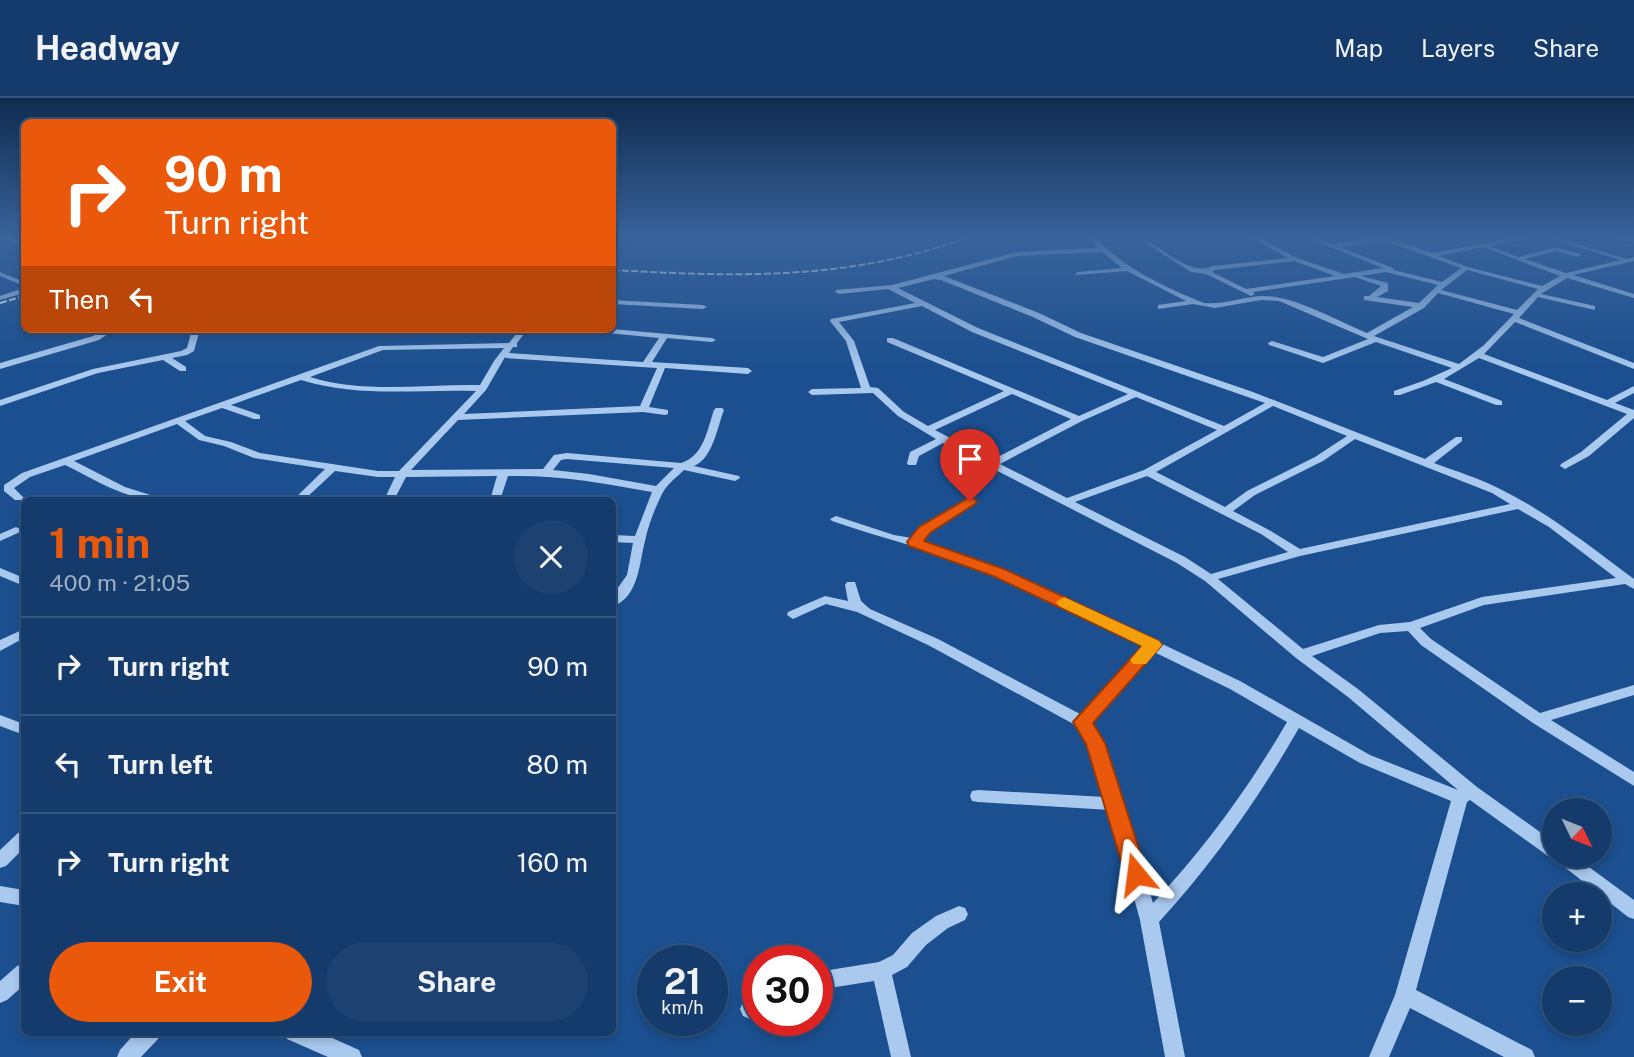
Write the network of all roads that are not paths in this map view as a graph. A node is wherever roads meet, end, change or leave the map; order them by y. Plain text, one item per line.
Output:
1 (922, 280) edge
2 (941, 280) edge
3 (1152, 280) edge
4 (1223, 280) edge
5 (1330, 280) edge
6 (1362, 280) edge
7 (1419, 280) edge
8 (1450, 280) edge
9 (1503, 280) edge
10 (1561, 280) edge
11 (1580, 280) edge
12 (890, 287) junction
13 (1440, 287) junction
14 (1246, 291) junction
15 (21, 292) edge
16 (839, 292) dead end
17 (1541, 292) junction
18 (1634, 296) edge
19 (0, 298) edge
20 (1261, 298) junction
21 (616, 302) edge
22 (1196, 302) junction
23 (922, 304) junction
24 (1421, 306) junction
25 (703, 307) dead end
26 (1161, 307) dead end
27 (1592, 307) dead end
28 (1516, 316) junction
29 (616, 331) edge
30 (104, 333) edge
31 (196, 333) edge
32 (521, 333) edge
33 (665, 335) junction
34 (1371, 337) junction
35 (712, 340) dead end
36 (890, 341) dead end
37 (1272, 343) dead end
38 (513, 345) junction
39 (1478, 354) junction
40 (506, 355) junction
41 (163, 356) junction
42 (646, 364) junction
43 (662, 365) junction
44 (0, 366) edge
45 (1634, 366) edge
46 (1459, 367) junction
47 (183, 369) dead end
48 (748, 371) dead end
49 (302, 377) junction
50 (1439, 380) junction
51 (483, 388) junction
52 (866, 388) junction
53 (1634, 389) edge
54 (1012, 391) junction
55 (812, 392) dead end
56 (1396, 393) dead end
57 (1136, 394) junction
58 (1609, 402) junction
59 (0, 403) edge
60 (1499, 403) dead end
61 (221, 404) junction
62 (1270, 404) junction
63 (643, 409) junction
64 (719, 411) dead end
65 (665, 412) dead end
66 (1634, 413) edge
67 (257, 417) dead end
68 (457, 417) junction
69 (1079, 419) junction
70 (177, 420) junction
71 (1223, 429) junction
72 (927, 430) junction
73 (1354, 435) junction
74 (943, 439) junction
75 (1459, 439) dead end
76 (65, 461) junction
77 (912, 463) dead end
78 (1427, 463) junction
79 (991, 465) junction
80 (682, 466) junction
81 (1565, 466) dead end
82 (333, 467) junction
83 (546, 472) junction
84 (1148, 472) junction
85 (402, 474) junction
86 (503, 474) junction
87 (735, 478) dead end
88 (658, 490) junction
89 (144, 497) edge
90 (301, 497) edge
91 (390, 497) edge
92 (496, 497) edge
93 (19, 498) dead end
94 (970, 501) dead end
95 (1068, 501) junction
96 (1522, 505) junction
97 (1225, 512) junction
98 (836, 519) dead end
99 (16, 530) dead end
100 (0, 538) edge
101 (616, 538) edge
102 (639, 540) junction
103 (915, 542) junction
104 (1298, 553) junction
105 (0, 572) edge
106 (1209, 578) junction
107 (21, 582) edge
108 (1631, 583) edge
109 (851, 585) dead end
110 (616, 600) edge
111 (859, 608) junction
112 (793, 615) dead end
113 (1411, 626) junction
114 (21, 635) edge
115 (1153, 645) junction
116 (0, 646) edge
117 (1301, 655) junction
118 (1634, 690) edge
119 (1538, 719) junction
120 (1296, 720) junction
121 (1082, 722) junction
122 (3, 724) edge
123 (21, 729) edge
124 (1634, 780) edge
125 (1465, 795) junction
126 (978, 796) dead end
127 (1116, 804) junction
128 (21, 841) edge
129 (1542, 843) edge
130 (0, 861) edge
131 (1576, 868) edge
132 (0, 894) edge
133 (21, 898) edge
134 (1634, 911) edge
135 (959, 914) dead end
136 (1149, 920) junction
137 (881, 971) junction
138 (21, 976) edge
139 (833, 978) edge
140 (0, 993) edge
141 (1405, 995) junction
142 (148, 1036) edge
143 (319, 1037) edge
144 (127, 1057) edge
145 (352, 1057) edge
146 (901, 1057) edge
147 (1175, 1057) edge
148 (1379, 1057) edge
149 (1525, 1057) edge

1 - 12 street
2 - 62 street
3 - 22 street
4 - 14 street
5 - 14 street
6 - 24 street
7 - 13 street
8 - 13 street
9 - 17 street
10 - 17 street
11 - 18 street
12 - 16 street
12 - 23 street
13 - 24 street
13 - 28 street
14 - 20 street
15 - 19 street
17 - 27 street
17 - 28 street
20 - 22 street
20 - 34 street
21 - 25 street
22 - 26 street
23 - 52 street
23 - 57 street
24 - 34 street
28 - 39 street
28 - 45 street
29 - 33 street
30 - 44 street
31 - 41 street
32 - 38 street
33 - 35 street
33 - 42 street
34 - 37 street
34 - 46 street
36 - 54 street
38 - 40 street
38 - 49 street
39 - 46 street
39 - 58 street
40 - 42 street
40 - 51 street
41 - 47 street
41 - 59 street
42 - 43 street
43 - 48 street
43 - 63 street
46 - 50 street
49 - 51 street
49 - 61 street
50 - 56 street
50 - 60 street
51 - 68 street
52 - 55 street
52 - 72 street
53 - 58 street
54 - 69 street
54 - 72 street
57 - 69 street
57 - 71 street
58 - 66 street
61 - 67 street
61 - 70 street
62 - 71 street
62 - 73 street
63 - 65 street
63 - 68 street
64 - 80 street
66 - 81 street
68 - 85 street
69 - 79 street
70 - 76 street
70 - 82 street
71 - 84 street
72 - 74 street
73 - 78 street
73 - 97 street
74 - 77 street
74 - 79 street
75 - 78 street
76 - 89 street
76 - 93 street
78 - 96 street
79 - 95 street
80 - 83 street
80 - 87 street
80 - 88 street
82 - 85 street
82 - 90 street
83 - 86 street
83 - 88 street
84 - 95 street
84 - 97 street
85 - 86 street
85 - 91 street
86 - 92 street
88 - 102 street
94 - 103 street
95 - 106 street
96 - 104 street
96 - 108 street
97 - 104 street
98 - 103 street
99 - 100 street
101 - 102 street
102 - 110 street
103 - 115 street
104 - 106 street
105 - 107 street
106 - 117 street
108 - 113 street
109 - 111 street
111 - 112 street
111 - 121 street
113 - 117 street
113 - 119 street
114 - 116 street
115 - 120 street
115 - 121 street
117 - 125 street
118 - 119 street
119 - 124 street
120 - 125 street
120 - 136 street
121 - 127 street
122 - 123 street
125 - 129 street
125 - 141 street
126 - 127 street
127 - 136 street
128 - 130 street
131 - 134 street
132 - 133 street
135 - 137 street
136 - 147 street
137 - 139 street
137 - 146 street
138 - 140 street
141 - 148 street
141 - 149 street
142 - 144 street
143 - 145 street

